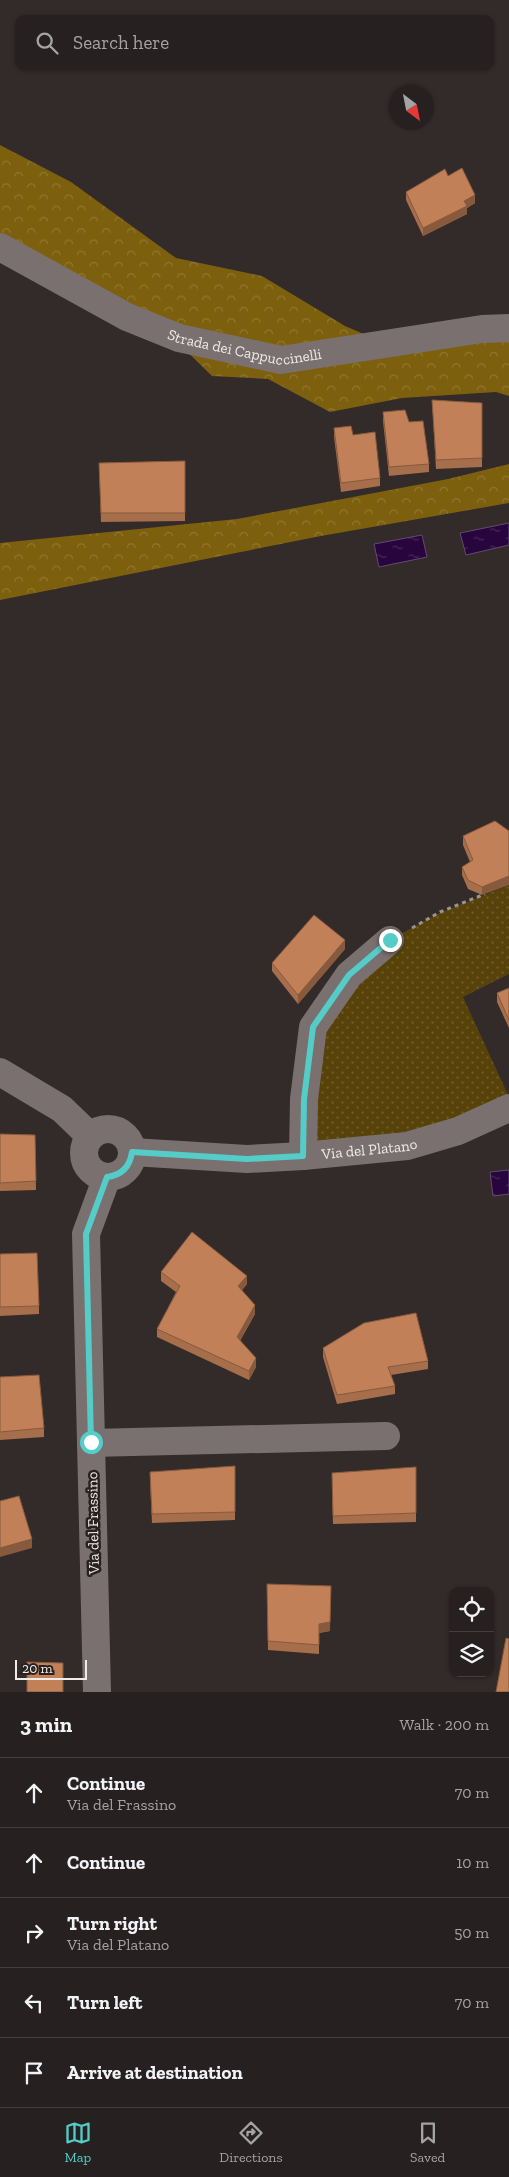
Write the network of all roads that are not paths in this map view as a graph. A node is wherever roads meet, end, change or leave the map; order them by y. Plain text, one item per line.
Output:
1 (0, 247) edge
2 (509, 328) edge
3 (390, 940) road end
4 (0, 1072) edge
5 (509, 1108) edge
6 (90, 1136) junction
7 (132, 1152) junction
8 (303, 1156) junction
9 (107, 1177) junction
10 (386, 1436) dead end
11 (91, 1442) junction
12 (97, 1692) edge

1 - 2 street, Strada dei Cappuccinelli
3 - 8 street
4 - 6 street
5 - 8 street, Via del Platano
6 - 7 street
6 - 9 street
7 - 8 street, Via del Platano
7 - 9 street
9 - 11 street, Via del Frassino
10 - 11 street
11 - 12 street, Via del Frassino

